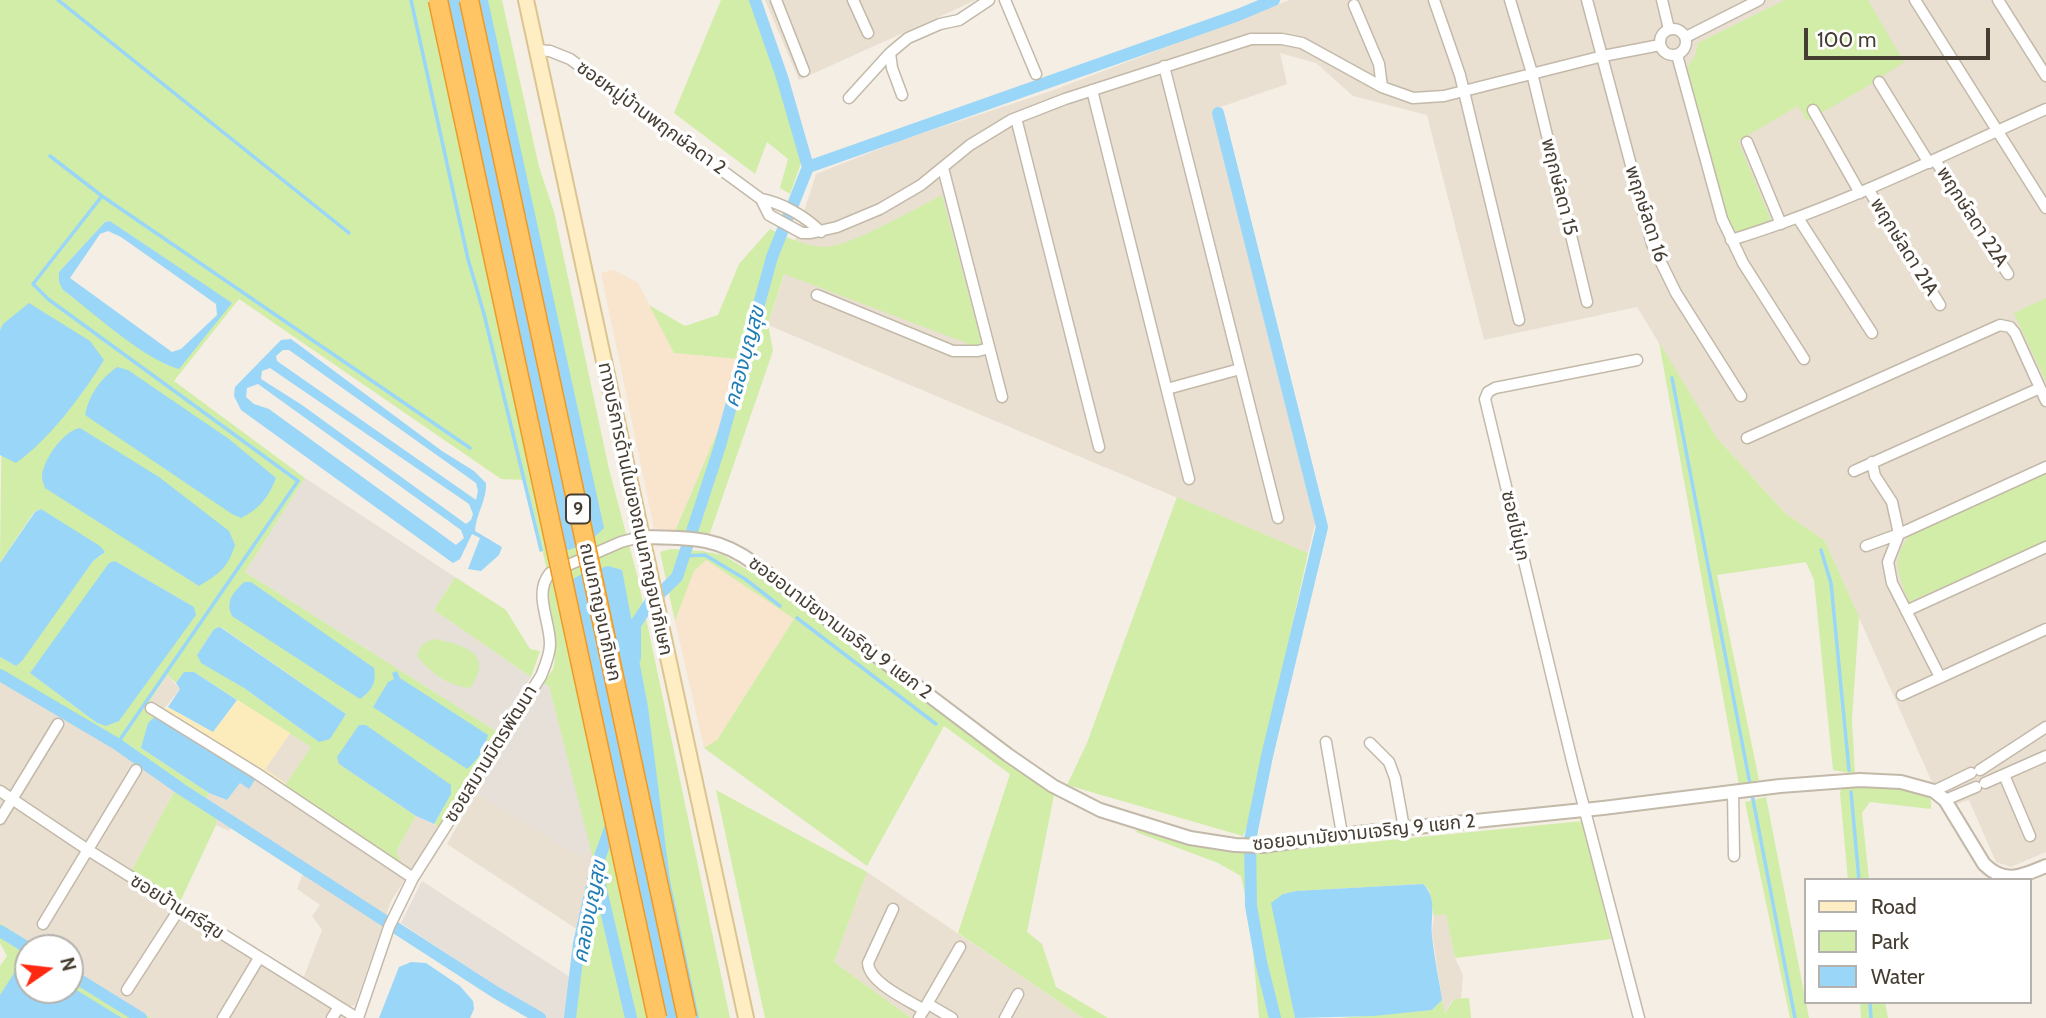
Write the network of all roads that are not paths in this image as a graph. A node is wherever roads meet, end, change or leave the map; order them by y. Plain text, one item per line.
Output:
1 (438, 0) edge
2 (469, 0) edge
3 (526, 0) edge
4 (776, 0) edge
5 (853, 0) edge
6 (989, 0) edge
7 (1005, 0) edge
8 (1434, 0) edge
9 (1510, 0) edge
10 (1587, 0) edge
11 (1662, 0) edge
12 (1914, 0) edge
13 (1998, 0) edge
14 (1755, 1) edge
15 (1354, 5) dead end
16 (1669, 29) junction
17 (868, 33) dead end
18 (1686, 37) junction
19 (1660, 45) junction
20 (537, 50) junction
21 (889, 54) junction
22 (1677, 55) junction
23 (1603, 56) junction
24 (1164, 66) junction
25 (804, 71) dead end
26 (1532, 73) junction
27 (1036, 74) dead end
28 (2046, 76) edge
29 (1879, 82) dead end
30 (1382, 87) junction
31 (1092, 90) junction
32 (1464, 90) junction
33 (902, 95) dead end
34 (849, 98) dead end
35 (2046, 109) edge
36 (1813, 110) dead end
37 (1016, 118) junction
38 (1996, 132) junction
39 (1747, 142) dead end
40 (1932, 161) junction
41 (943, 168) junction
42 (1864, 191) junction
43 (761, 199) junction
44 (2046, 208) edge
45 (1798, 218) junction
46 (1781, 224) junction
47 (821, 232) junction
48 (1731, 240) junction
49 (2008, 274) dead end
50 (817, 295) dead end
51 (1587, 302) dead end
52 (1940, 305) dead end
53 (1519, 320) dead end
54 (1872, 332) dead end
55 (989, 348) junction
56 (1804, 359) dead end
57 (1637, 360) dead end
58 (1240, 369) junction
59 (2040, 387) junction
60 (1167, 389) junction
61 (1741, 396) dead end
62 (1002, 397) dead end
63 (2046, 401) edge
64 (1747, 438) dead end
65 (1099, 447) dead end
66 (1872, 462) junction
67 (2046, 467) edge
68 (1854, 471) dead end
69 (1189, 479) dead end
70 (1278, 519) dead end
71 (1899, 534) junction
72 (640, 537) junction
73 (1866, 546) dead end
74 (2046, 547) edge
75 (1906, 611) junction
76 (2046, 629) edge
77 (1940, 677) junction
78 (1902, 695) dead end
79 (151, 708) dead end
80 (58, 724) dead end
81 (2046, 727) edge
82 (1326, 742) dead end
83 (1370, 743) dead end
84 (2046, 756) edge
85 (1979, 769) junction
86 (136, 771) dead end
87 (2004, 775) junction
88 (1985, 783) junction
89 (0, 791) edge
90 (1740, 791) junction
91 (1934, 791) junction
92 (13, 799) junction
93 (1945, 800) junction
94 (1586, 810) junction
95 (0, 819) edge
96 (1404, 828) junction
97 (1342, 834) junction
98 (2030, 836) dead end
99 (88, 850) junction
100 (1734, 856) dead end
101 (2046, 866) edge
102 (413, 878) junction
103 (180, 908) junction
104 (893, 909) dead end
105 (43, 924) dead end
106 (960, 947) dead end
107 (259, 958) junction
108 (127, 990) dead end
109 (1018, 994) dead end
110 (339, 1007) junction
111 (923, 1011) edge
112 (223, 1018) edge
113 (332, 1018) edge
114 (357, 1018) edge
115 (657, 1018) edge
116 (687, 1018) edge
117 (746, 1018) edge
118 (953, 1018) edge
119 (1004, 1018) edge
120 (1639, 1018) edge

1 - 115 highway, ถนนกาญจนาภิเษก / 9, bridge
2 - 116 highway, ถนนกาญจนาภิเษก / 9, bridge
3 - 20 main road, ทางบริการด้านในของถนนกาญจนาภิเษก
4 - 25 street
5 - 17 street
6 - 21 street
7 - 27 street
8 - 32 street
9 - 26 street, พฤกษ์ลดา 15
10 - 23 street, พฤกษ์ลดา 16
11 - 16 street
12 - 38 street
13 - 28 street
14 - 18 street
15 - 30 street
16 - 18 street
16 - 19 street
18 - 22 street
19 - 22 street
19 - 23 street
20 - 43 street, ซอยหมู่บ้านพฤกษ์ลดา 2
20 - 72 main road, ทางบริการด้านในของถนนกาญจนาภิเษก
21 - 33 street
21 - 34 street
22 - 48 street
23 - 26 street
23 - 61 street, พฤกษ์ลดา 16
24 - 30 street
24 - 31 street
24 - 58 street
26 - 32 street
26 - 51 street, พฤกษ์ลดา 15
29 - 40 street, พฤกษ์ลดา 22A
30 - 32 street
31 - 37 street
31 - 60 street
32 - 53 street
35 - 38 street
36 - 42 street, พฤกษ์ลดา 21A
37 - 41 street
37 - 65 street
38 - 40 street
38 - 44 street
39 - 46 street
40 - 42 street
40 - 49 street, พฤกษ์ลดา 22A
41 - 47 street
41 - 55 street
42 - 45 street
42 - 52 street, พฤกษ์ลดา 21A
43 - 47 street, ซอยหมู่บ้านพฤกษ์ลดา 2
43 - 47 street, ซอยหมู่บ้านพฤกษ์ลดา 2
45 - 46 street
45 - 54 street
46 - 48 street
48 - 56 street
50 - 55 street
55 - 62 street
57 - 94 street, ซอยไข่มุก
58 - 60 street
58 - 70 street
59 - 63 street
59 - 64 street
59 - 66 street
60 - 69 street
66 - 68 street
66 - 71 street
67 - 71 street
71 - 73 street
71 - 75 street
72 - 97 street, ซอยอนามัยงามเจริญ 9 แยก 2
72 - 102 street, ซอยสมานมิตรพัฒนา
72 - 117 main road, ทางบริการด้านในของถนนกาญจนาภิเษก
74 - 75 street
75 - 77 street
76 - 77 street
77 - 78 street
79 - 102 street
80 - 92 street
81 - 85 street
82 - 97 street
83 - 96 street
84 - 87 street
85 - 88 street
85 - 91 street
86 - 99 street
87 - 88 street
87 - 98 street
88 - 93 street
89 - 92 street, ซอยบ้านศรีสุข
90 - 91 street, ซอยอนามัยงามเจริญ 9 แยก 2
90 - 94 street, ซอยอนามัยงามเจริญ 9 แยก 2
90 - 100 street
91 - 93 street, ซอยอนามัยงามเจริญ 9 แยก 2
92 - 95 street
92 - 99 street, ซอยบ้านศรีสุข
93 - 101 street, ซอยอนามัยงามเจริญ 9 แยก 2
94 - 96 street, ซอยอนามัยงามเจริญ 9 แยก 2
94 - 120 street
96 - 97 street, ซอยอนามัยงามเจริญ 9 แยก 2
99 - 103 street, ซอยบ้านศรีสุข
99 - 105 street
102 - 114 street, ซอยสมานมิตรพัฒนา
103 - 107 street, ซอยบ้านศรีสุข
103 - 108 street
104 - 111 street
106 - 111 street
107 - 110 street, ซอยบ้านศรีสุข
107 - 112 street
109 - 119 street
110 - 113 street
110 - 114 street, ซอยบ้านศรีสุข
111 - 118 street

